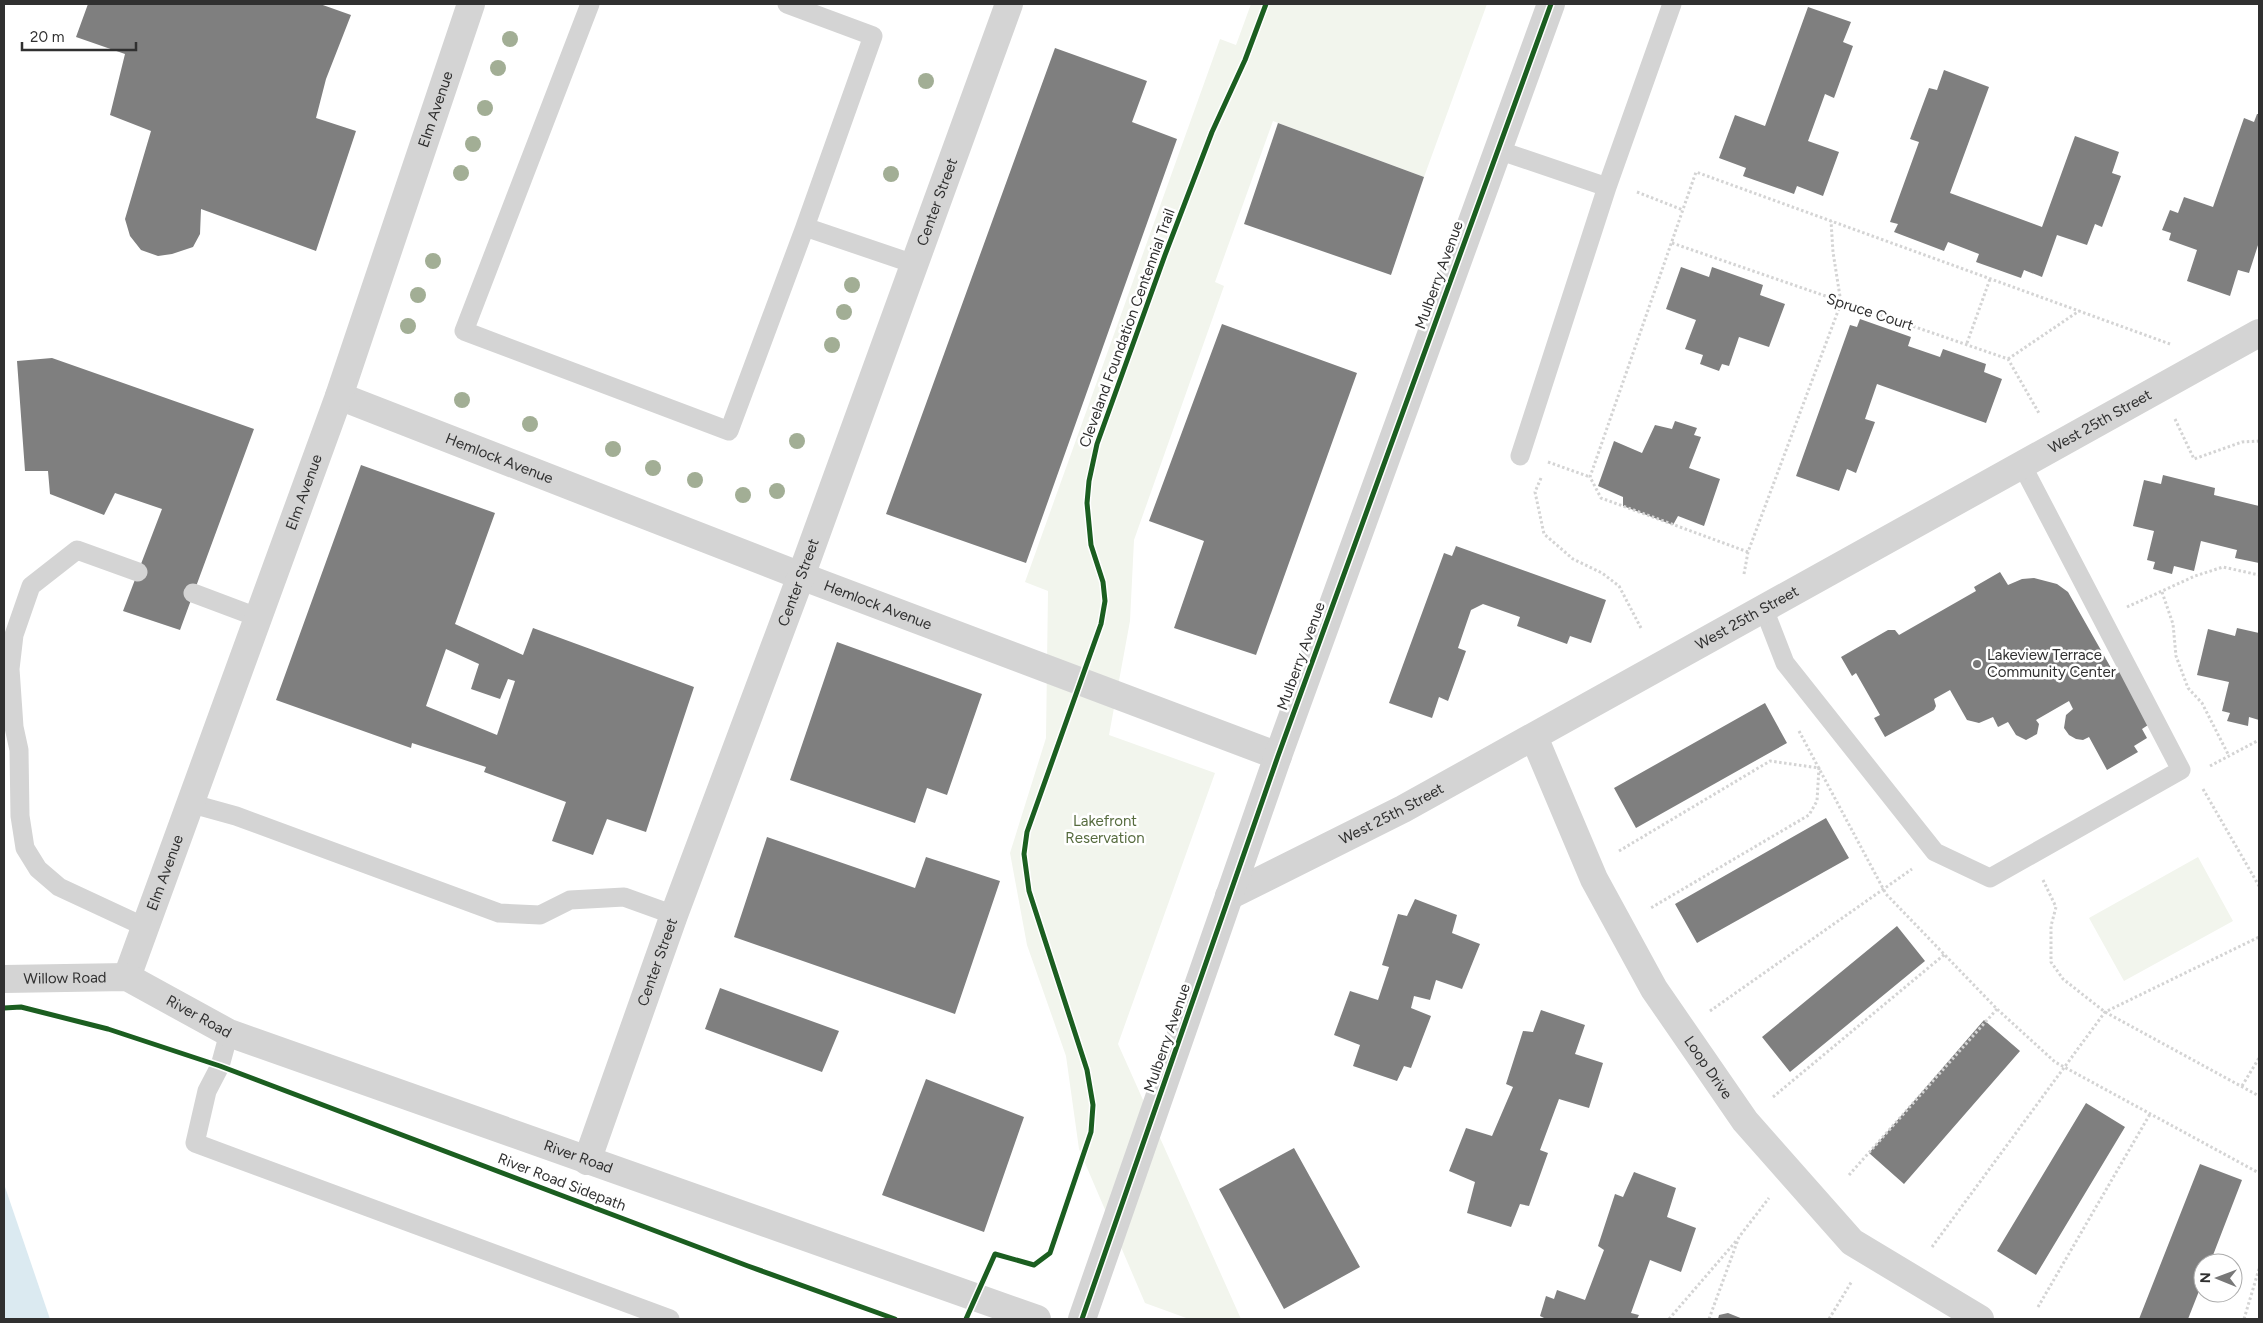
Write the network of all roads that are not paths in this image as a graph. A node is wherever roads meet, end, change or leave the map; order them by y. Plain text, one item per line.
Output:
1 (471, 4) edge
2 (590, 4) edge
3 (787, 4) edge
4 (1009, 4) edge
5 (1551, 4) edge
6 (1672, 4) edge
7 (1498, 150) junction
8 (1608, 184) junction
9 (805, 227) junction
10 (914, 264) junction
11 (2259, 333) edge
12 (338, 396) junction
13 (1520, 456) dead end
14 (2022, 465) junction
15 (138, 572) dead end
16 (801, 576) junction
17 (194, 593) dead end
18 (1764, 610) junction
19 (257, 617) junction
20 (1534, 737) junction
21 (1278, 756) junction
22 (189, 804) junction
23 (1229, 896) junction
24 (674, 915) junction
25 (146, 927) junction
26 (127, 977) junction
27 (4, 979) edge
28 (229, 1033) junction
29 (587, 1161) junction
30 (1022, 1317) edge
31 (670, 1319) edge
32 (1082, 1319) edge
33 (1980, 1319) edge

1 - 12 street, Elm Avenue
2 - 9 lane
3 - 9 lane
4 - 10 street, Center Street
5 - 7 street, Mulberry Avenue
6 - 8 lane
7 - 8 lane
7 - 21 street, Mulberry Avenue
8 - 13 lane
9 - 10 lane
10 - 16 street, Center Street
11 - 14 street, West 25th Street
12 - 16 street, Hemlock Avenue
12 - 19 street, Elm Avenue
14 - 18 street, West 25th Street
14 - 18 lane
15 - 25 lane
16 - 21 street, Hemlock Avenue
16 - 24 street, Center Street
17 - 19 lane
18 - 20 street, West 25th Street
19 - 22 street, Elm Avenue
20 - 23 street, West 25th Street
20 - 33 street, Loop Drive
21 - 23 street, Mulberry Avenue
22 - 24 lane
22 - 25 street, Elm Avenue
23 - 32 street, Mulberry Avenue
24 - 29 street, Center Street
25 - 26 street, Elm Avenue
26 - 27 street, Willow Road
26 - 28 street, River Road
28 - 29 street, River Road
28 - 31 lane
29 - 30 street, River Road

